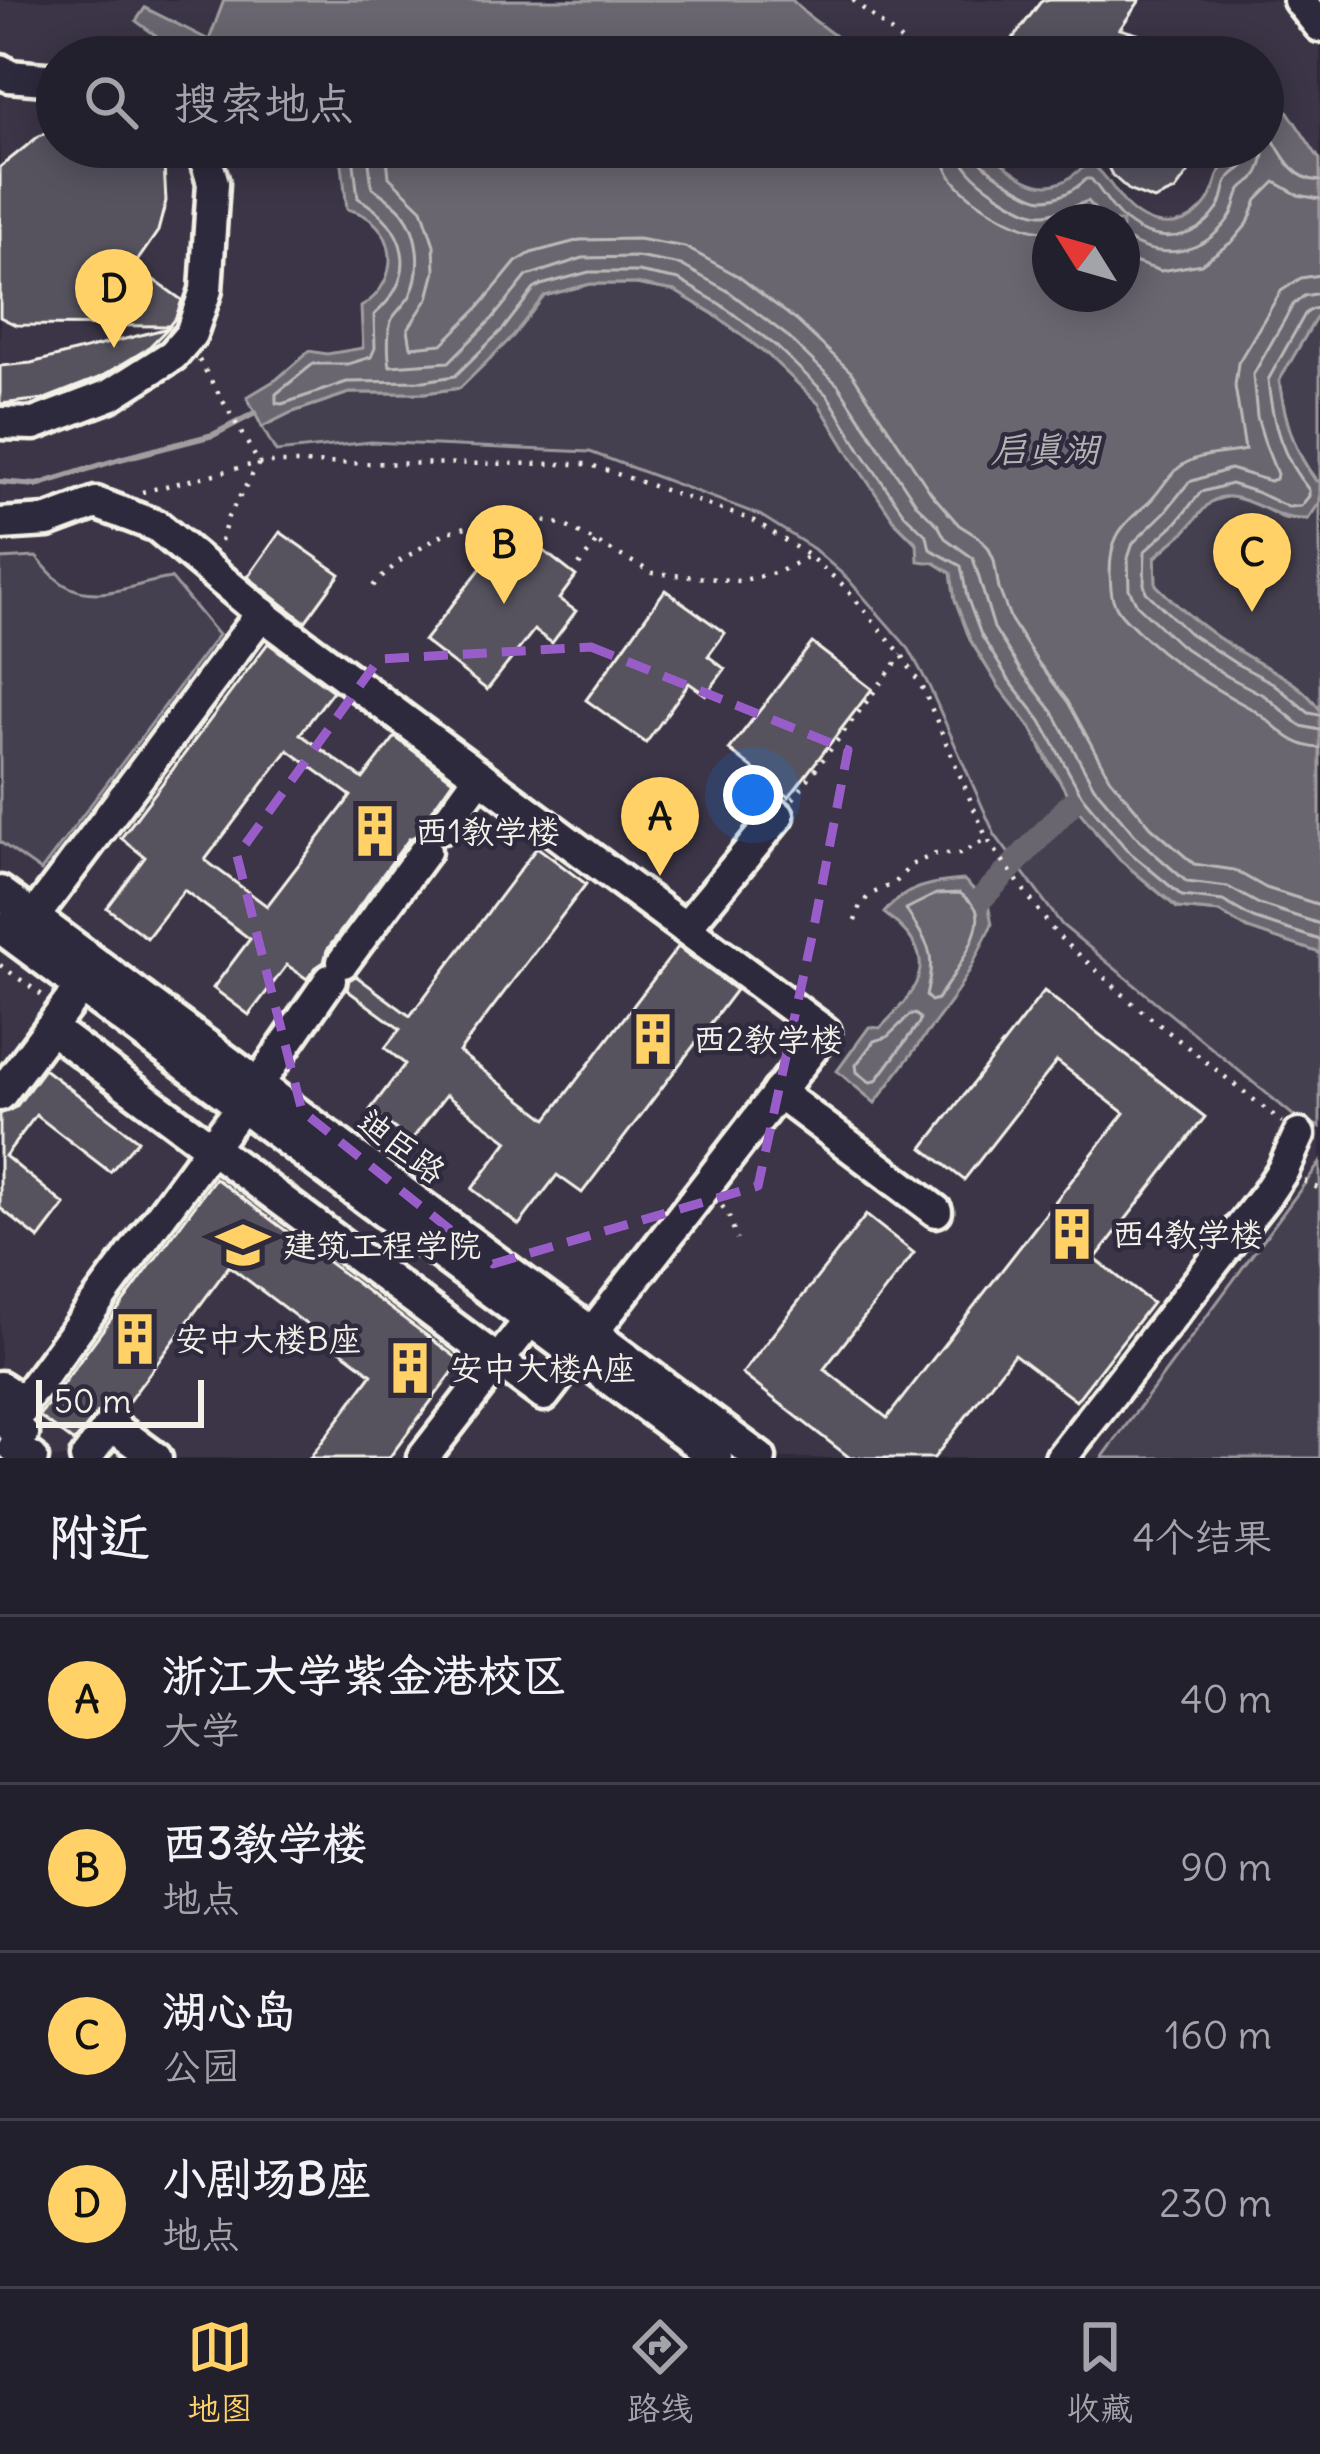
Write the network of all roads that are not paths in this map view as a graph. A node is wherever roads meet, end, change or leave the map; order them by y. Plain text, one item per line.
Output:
1 (1299, 0) edge
2 (1320, 26) edge
3 (0, 70) edge
4 (36, 78) edge
5 (208, 168) edge
6 (0, 423) edge
7 (0, 524) edge
8 (262, 613) junction
9 (480, 776) junction
10 (778, 817) road end
11 (0, 892) edge
12 (686, 928) junction
13 (13, 937) edge
14 (64, 1009) junction
15 (778, 1092) junction
16 (250, 1095) junction
17 (0, 1096) edge
18 (1299, 1135) road end
19 (210, 1147) junction
20 (936, 1211) dead end
21 (530, 1320) junction
22 (584, 1343) junction
23 (497, 1360) junction
24 (0, 1387) edge
25 (0, 1408) edge
26 (32, 1458) edge
27 (86, 1458) edge
28 (157, 1458) edge
29 (423, 1458) edge
30 (716, 1458) edge
31 (760, 1458) edge
32 (1061, 1458) edge

1 - 2 street
3 - 4 street
5 - 6 street
7 - 8 street
8 - 9 street
8 - 13 street
9 - 12 street
9 - 16 street
10 - 12 street
11 - 13 street, 迪臣路
12 - 15 street
13 - 14 street, 迪臣路
13 - 16 street, 迪臣路
14 - 16 street, 迪臣路
14 - 17 street
14 - 19 street
15 - 20 street
15 - 22 street
16 - 19 street
16 - 21 street, 迪臣路
16 - 22 street, 迪臣路
18 - 32 street
19 - 23 street
19 - 24 street
21 - 22 street, 迪臣路
21 - 23 street
22 - 23 street
22 - 30 street, 迪臣路
22 - 31 street, 迪臣路
23 - 29 street
25 - 26 street
27 - 28 street

